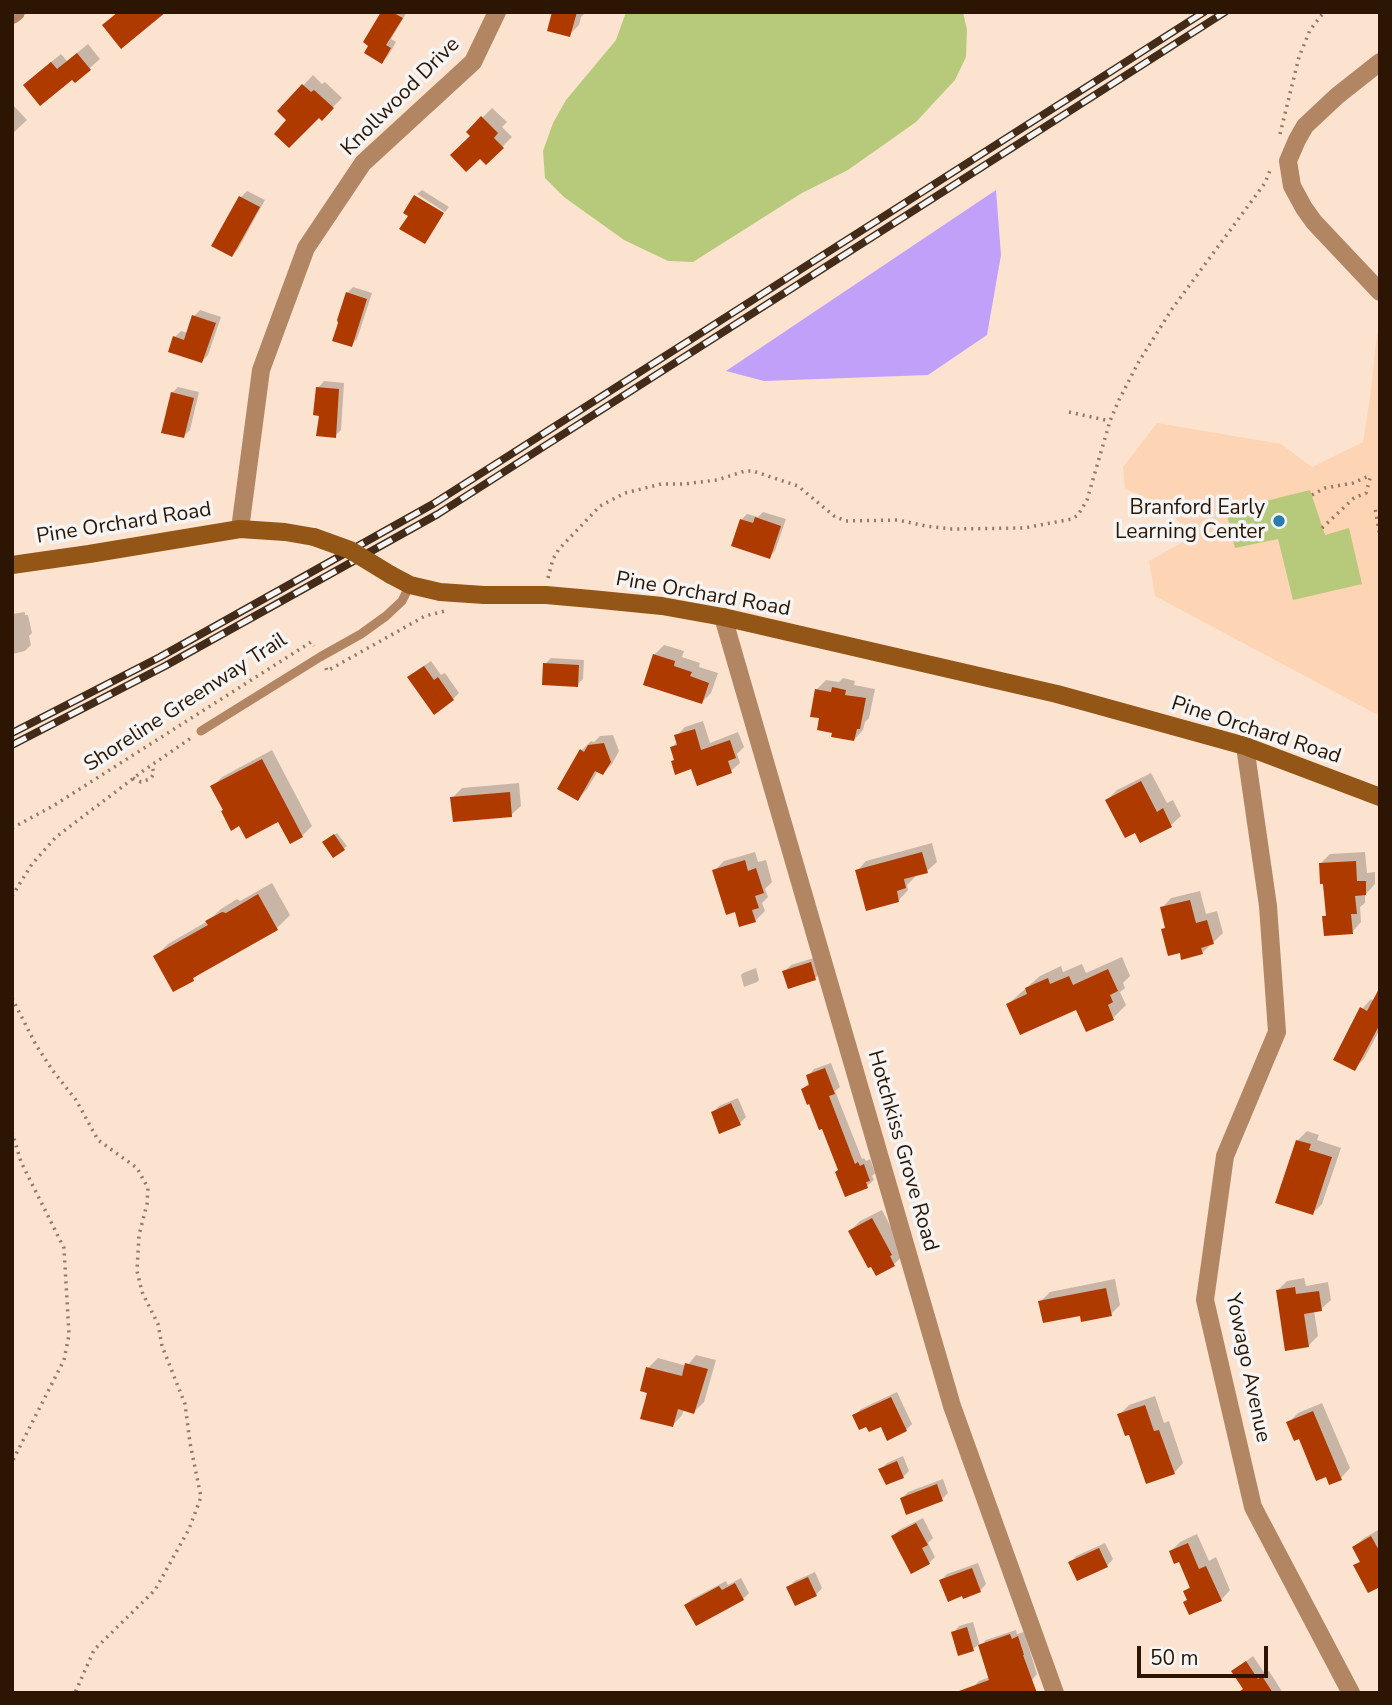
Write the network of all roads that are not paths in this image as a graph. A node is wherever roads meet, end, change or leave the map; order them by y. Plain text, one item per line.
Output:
1 (497, 12) edge
2 (1380, 62) edge
3 (1380, 292) edge
4 (240, 529) junction
5 (12, 565) edge
6 (410, 584) junction
7 (723, 617) junction
8 (201, 731) road end
9 (1245, 746) junction
10 (1380, 797) edge
11 (1055, 1693) edge
12 (1351, 1693) edge

1 - 4 street, Knollwood Drive
2 - 3 street
4 - 5 street, Pine Orchard Road
4 - 6 street, Pine Orchard Road, bridge
6 - 7 street, Pine Orchard Road
6 - 8 lane
7 - 9 street, Pine Orchard Road
7 - 11 street, Hotchkiss Grove Road
9 - 10 street, Pine Orchard Road
9 - 12 street, Yowago Avenue

